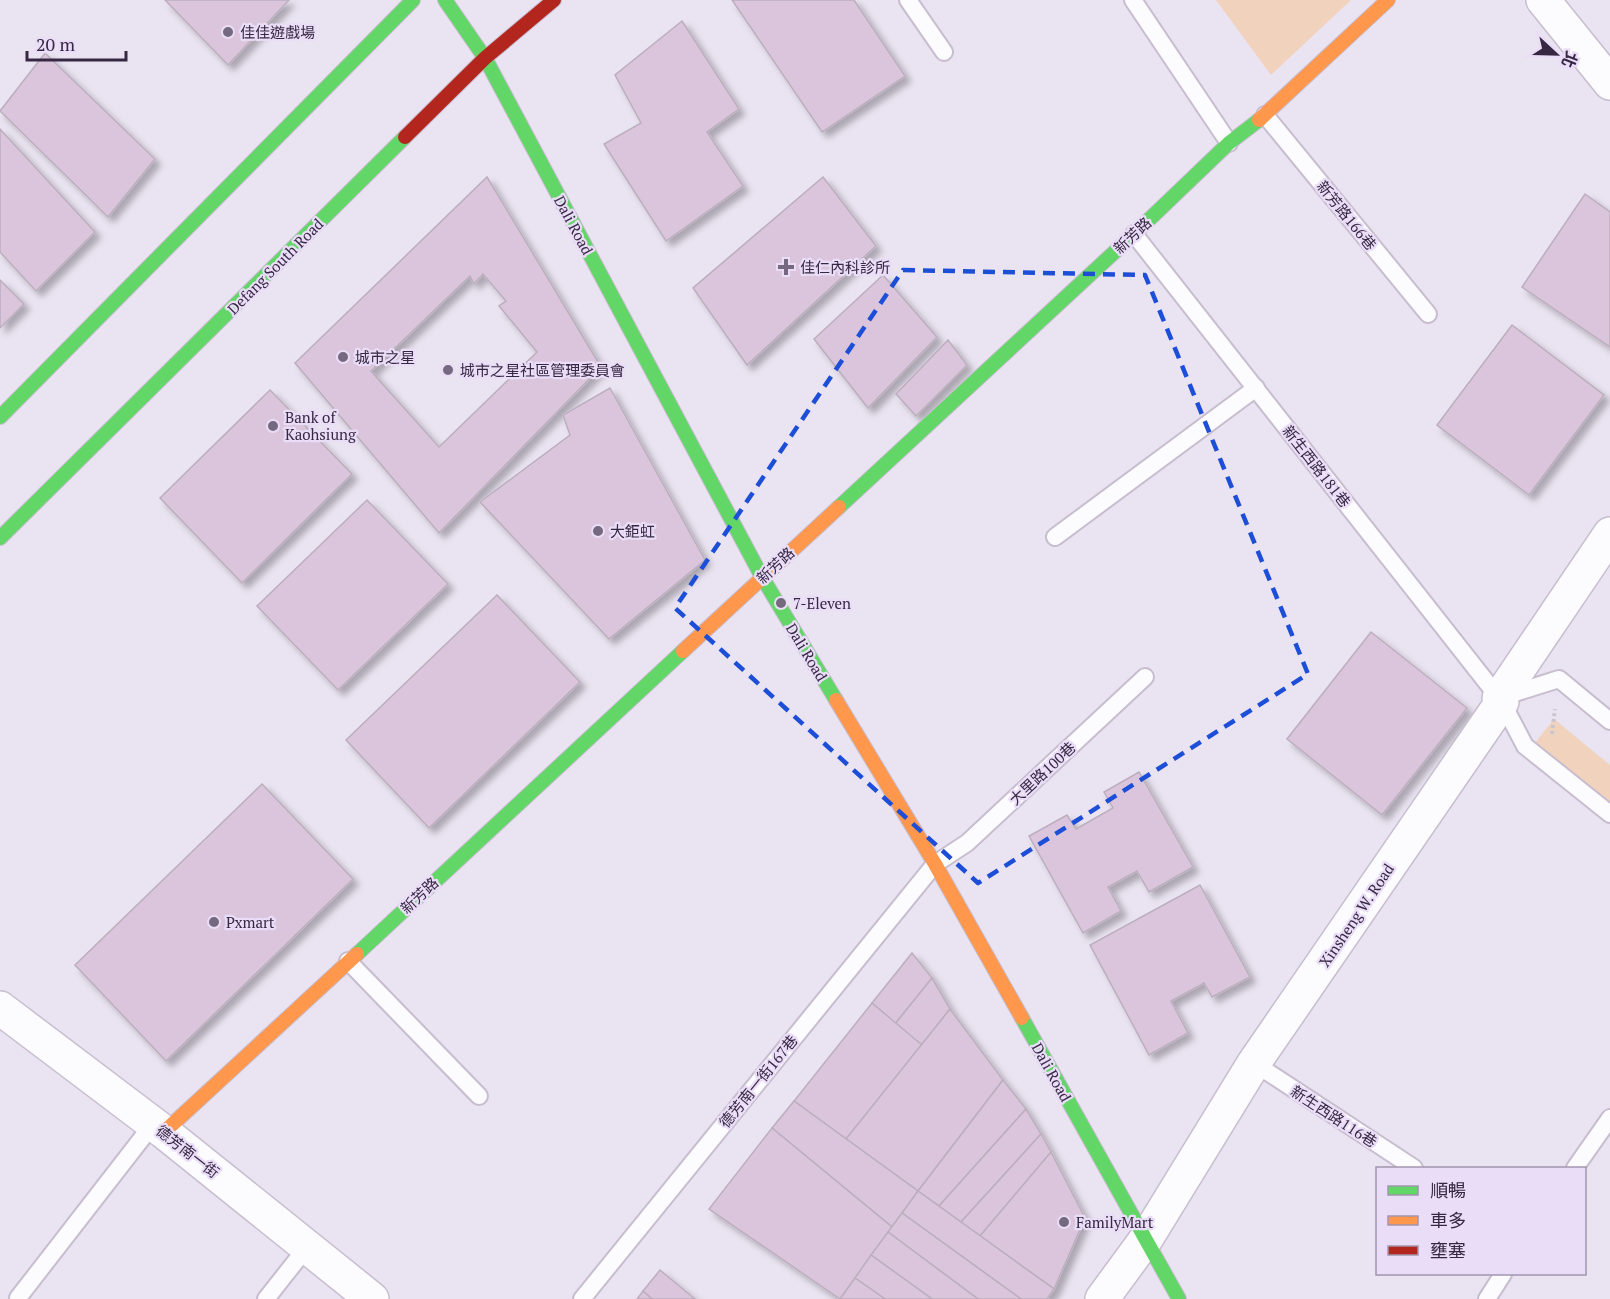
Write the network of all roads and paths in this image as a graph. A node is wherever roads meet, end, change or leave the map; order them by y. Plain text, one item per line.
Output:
1 (412, 0) edge
2 (445, 0) edge
3 (554, 0) edge
4 (908, 0) edge
5 (1133, 0) edge
6 (1388, 0) edge
7 (1543, 0) edge
8 (944, 52) dead end
9 (485, 58) junction
10 (1610, 82) edge
11 (1265, 115) junction
12 (1229, 143) junction
13 (1134, 234) junction
14 (1428, 314) dead end
15 (1256, 388) junction
16 (0, 417) edge
17 (1610, 534) edge
18 (1055, 537) dead end
19 (0, 538) edge
20 (762, 578) junction
21 (1145, 677) dead end
22 (1500, 700) junction
23 (1554, 719) dead end
24 (1610, 722) edge
25 (1551, 741) dead end
26 (1610, 814) edge
27 (935, 864) junction
28 (348, 961) junction
29 (0, 1008) edge
30 (1254, 1063) junction
31 (479, 1096) dead end
32 (1610, 1118) edge
33 (158, 1128) junction
34 (1412, 1167) edge
35 (1576, 1167) edge
36 (1146, 1239) junction
37 (307, 1247) junction
38 (1502, 1275) edge
39 (18, 1298) edge
40 (266, 1299) edge
41 (372, 1299) edge
42 (582, 1299) edge
43 (1102, 1299) edge
44 (1179, 1299) edge
45 (1487, 1299) edge

1 - 16 street
2 - 9 street, Dali Road
3 - 9 street, Defang South Road
4 - 8 lane
5 - 12 lane
6 - 11 street, 新芳路
7 - 10 street
9 - 19 street, Defang South Road
9 - 20 street, Dali Road
11 - 12 street, 新芳路
11 - 14 lane, 新芳路166巷
12 - 13 street, 新芳路
13 - 15 lane, 新生西路181巷
13 - 20 street, 新芳路
15 - 18 lane
15 - 22 lane, 新生西路181巷
17 - 22 street, Xinsheng W. Road
20 - 27 street, Dali Road
20 - 28 street, 新芳路
21 - 27 lane, 大里路100巷
22 - 24 lane
22 - 26 lane, 新生西路181巷
22 - 30 street, Xinsheng W. Road
23 - 25 path
27 - 36 street, Dali Road
27 - 42 lane, 德芳南一街167巷
28 - 31 lane
28 - 33 street, 新芳路
29 - 33 street, 德芳南一街
30 - 34 lane, 新生西路116巷
30 - 36 street, Xinsheng W. Road
32 - 35 lane
33 - 37 street, 德芳南一街
33 - 39 lane
36 - 43 street, Xinsheng W. Road
36 - 44 street, Dali Road
37 - 40 lane
37 - 41 street, 德芳南一街
38 - 45 lane

